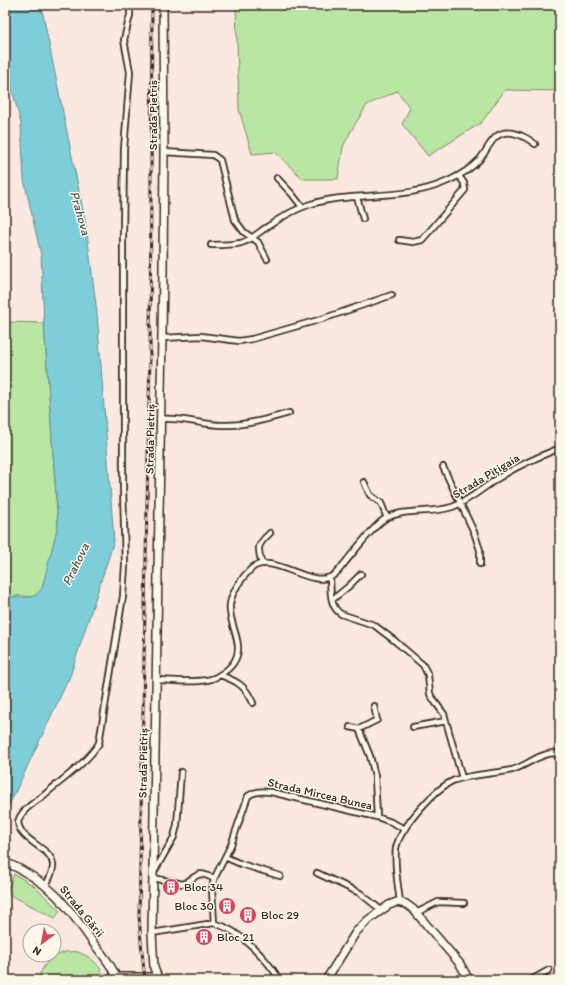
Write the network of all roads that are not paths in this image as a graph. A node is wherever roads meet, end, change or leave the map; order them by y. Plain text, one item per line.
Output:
1 (130, 5) edge
2 (163, 5) edge
3 (535, 144) dead end
4 (164, 152) junction
5 (459, 176) junction
6 (277, 178) dead end
7 (357, 197) junction
8 (302, 208) junction
9 (363, 219) dead end
10 (251, 238) junction
11 (399, 240) dead end
12 (211, 245) dead end
13 (267, 259) dead end
14 (392, 295) dead end
15 (163, 338) junction
16 (289, 413) dead end
17 (161, 419) junction
18 (560, 448) edge
19 (443, 468) dead end
20 (364, 482) dead end
21 (460, 504) junction
22 (387, 518) junction
23 (270, 533) dead end
24 (262, 564) junction
25 (480, 564) dead end
26 (361, 574) dead end
27 (330, 578) junction
28 (332, 600) junction
29 (220, 675) junction
30 (156, 680) junction
31 (253, 703) dead end
32 (374, 706) dead end
33 (446, 721) junction
34 (350, 727) dead end
35 (413, 727) dead end
36 (359, 729) junction
37 (560, 758) edge
38 (181, 772) dead end
39 (462, 778) junction
40 (376, 817) junction
41 (404, 829) junction
42 (225, 857) junction
43 (5, 862) edge
44 (317, 873) dead end
45 (153, 876) junction
46 (280, 876) dead end
47 (214, 879) junction
48 (46, 885) junction
49 (400, 902) junction
50 (464, 903) dead end
51 (381, 910) junction
52 (416, 913) junction
53 (214, 923) junction
54 (152, 932) junction
55 (549, 970) dead end
56 (158, 978) edge
57 (117, 979) edge
58 (280, 980) edge
59 (326, 980) edge
60 (469, 980) edge
61 (531, 980) edge

1 - 48 street
2 - 4 main road, Strada Pietriș
3 - 5 street
4 - 10 street
4 - 15 main road, Strada Pietriș
5 - 7 street
5 - 11 street
6 - 8 street
7 - 8 street
7 - 9 street
8 - 10 street
10 - 12 street
10 - 13 street
14 - 15 street
15 - 17 main road, Strada Pietriș
16 - 17 street
17 - 30 main road, Strada Pietriș
18 - 21 street, Strada Pițigaia
19 - 21 street
20 - 22 street
21 - 22 street, Strada Pițigaia
21 - 25 street
22 - 27 street, Strada Pițigaia
23 - 24 street
24 - 27 street
24 - 29 street
26 - 28 street
27 - 28 street
28 - 33 street
29 - 30 street
29 - 31 street
30 - 45 main road, Strada Pietriș
32 - 36 street
33 - 35 street
33 - 39 street
34 - 36 street
36 - 40 street
37 - 39 street
38 - 45 street
39 - 41 street
40 - 41 street, Strada Mircea Bunea
40 - 42 street, Strada Mircea Bunea
41 - 49 street
42 - 46 street
42 - 47 street, Strada Mircea Bunea
43 - 48 main road, Strada Gării
44 - 51 street
45 - 47 street
45 - 54 main road, Strada Pietriș
47 - 53 street
48 - 57 main road, Strada Gării
49 - 51 main road
49 - 52 main road
50 - 52 street
51 - 59 main road
52 - 60 main road
53 - 54 street
53 - 58 street
54 - 56 main road, Strada Pietriș
55 - 61 street
56 - 57 main road

